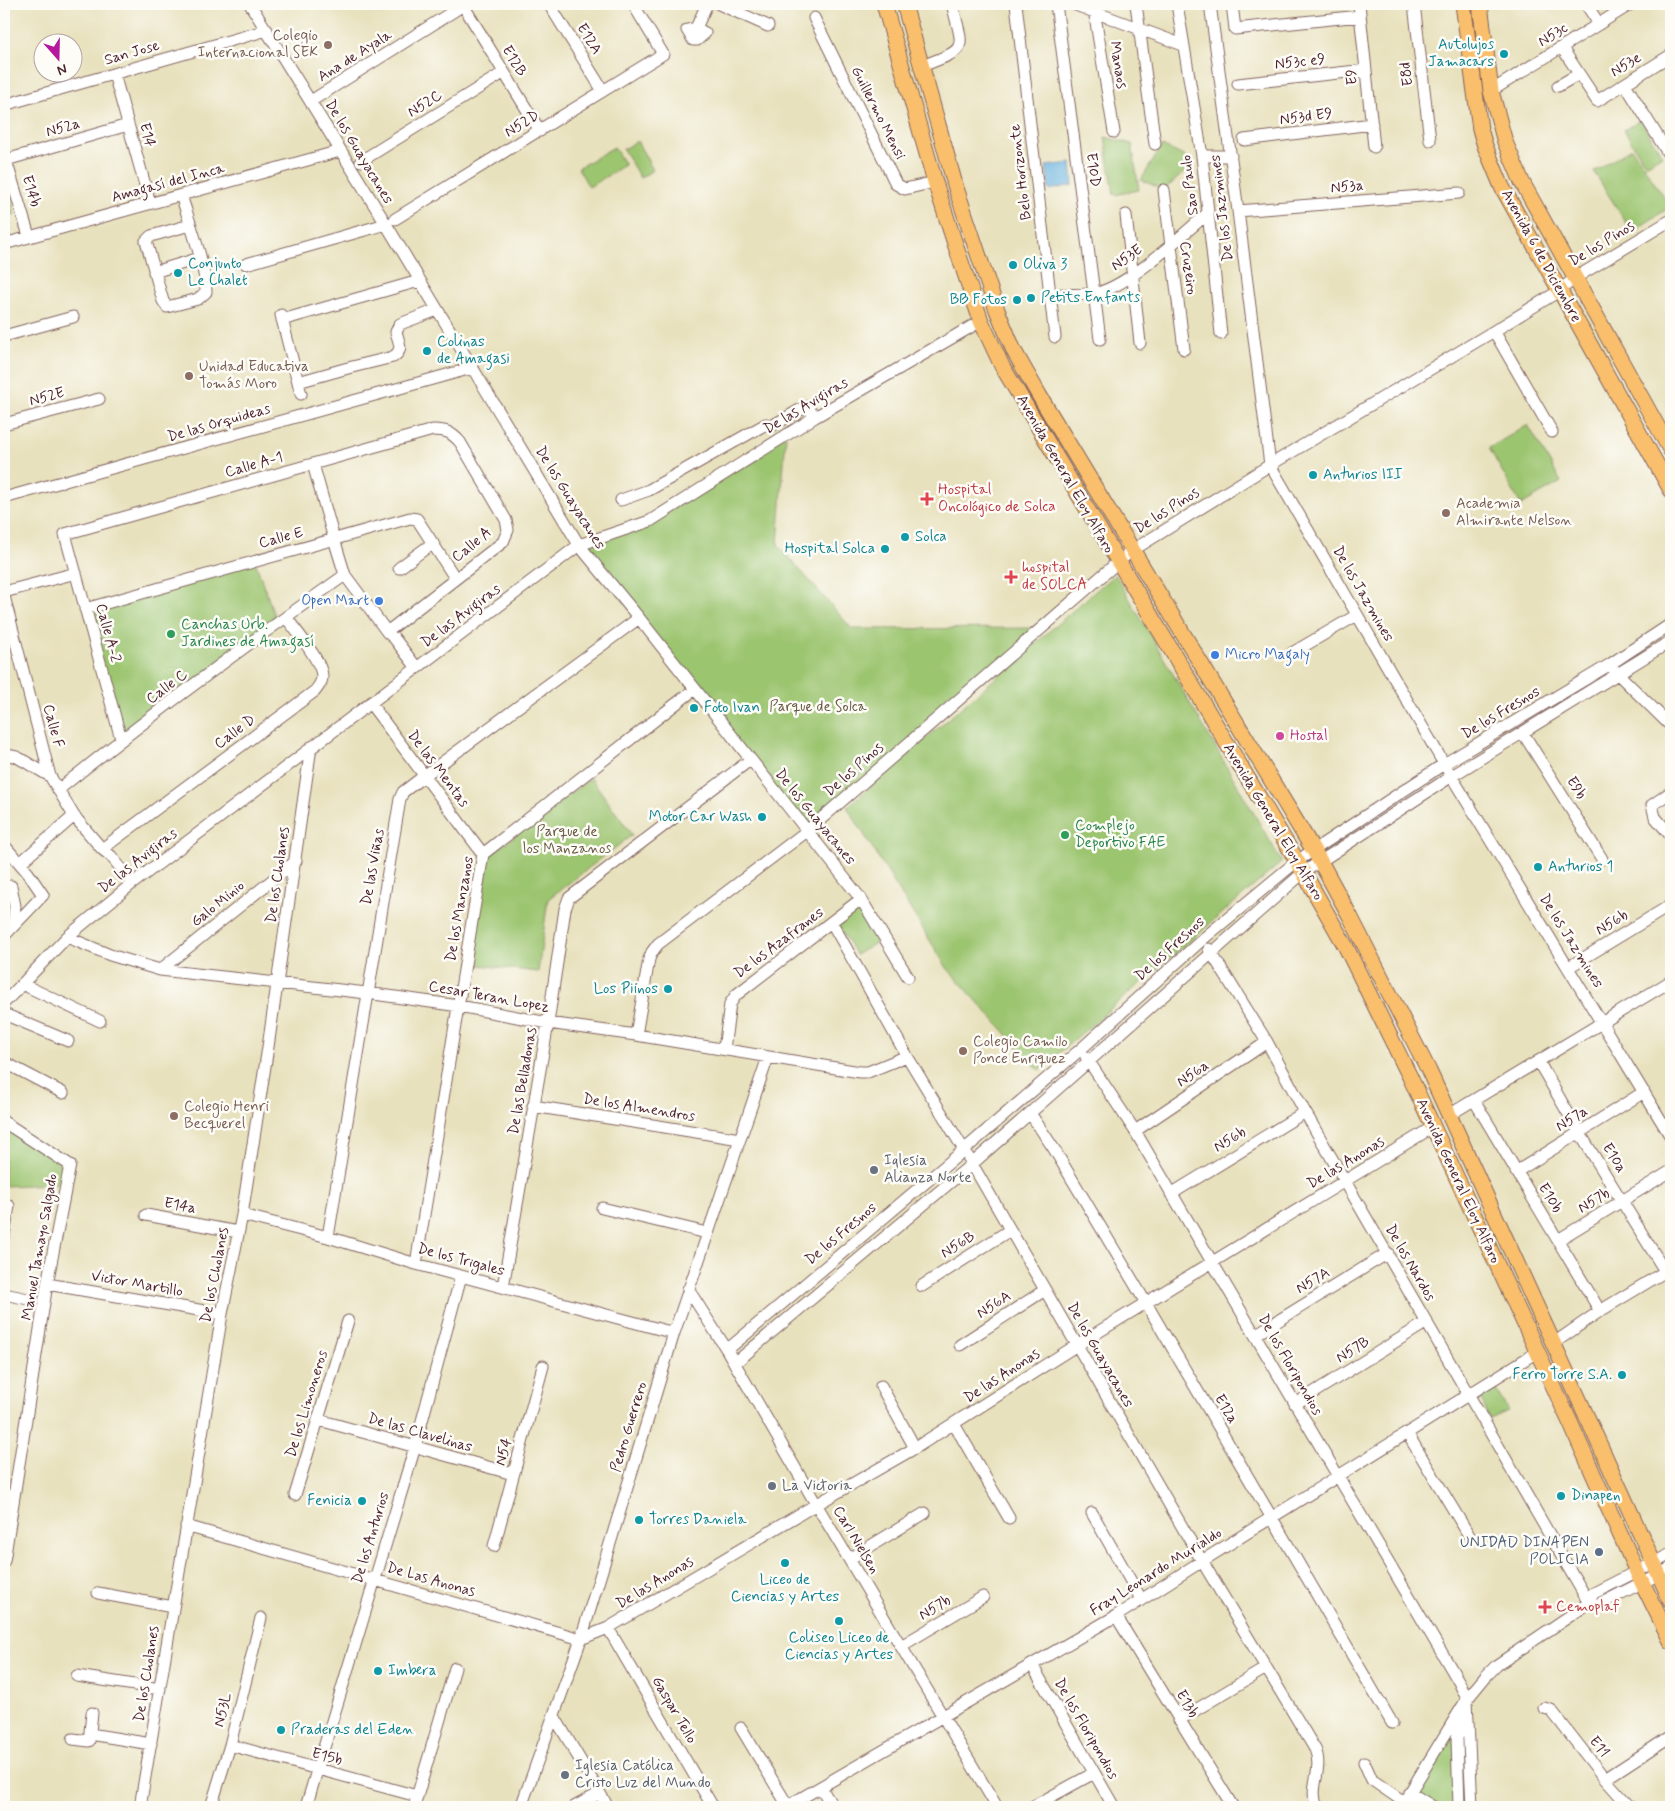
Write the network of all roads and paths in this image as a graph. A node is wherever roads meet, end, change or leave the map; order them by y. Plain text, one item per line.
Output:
1 (250, 4) edge
2 (464, 4) edge
3 (549, 4) edge
4 (633, 4) edge
5 (707, 4) edge
6 (719, 4) edge
7 (884, 4) edge
8 (904, 4) edge
9 (952, 4) edge
10 (1016, 4) edge
11 (1056, 4) edge
12 (1073, 4) edge
13 (1136, 4) edge
14 (1177, 4) edge
15 (1210, 4) edge
16 (1232, 4) edge
17 (1359, 4) edge
18 (1414, 4) edge
19 (1463, 4) edge
20 (1480, 4) edge
21 (1586, 4) edge
22 (1631, 4) edge
23 (1094, 8) edge
24 (1360, 16) junction
25 (814, 18) dead end
26 (1599, 24) junction
27 (768, 26) dead end
28 (696, 28) dead end
29 (268, 30) junction
30 (1140, 30) junction
31 (1183, 45) junction
32 (1562, 48) junction
33 (1671, 55) edge
34 (922, 66) junction
35 (1366, 70) junction
36 (504, 73) junction
37 (114, 74) junction
38 (1579, 74) junction
39 (1238, 84) dead end
40 (1625, 84) junction
41 (1558, 86) dead end
42 (603, 91) junction
43 (1491, 92) junction
44 (311, 101) junction
45 (4, 105) edge
46 (1372, 124) junction
47 (128, 125) junction
48 (540, 131) junction
49 (1114, 132) dead end
50 (1244, 140) dead end
51 (1430, 140) dead end
52 (1155, 144) dead end
53 (1374, 147) dead end
54 (340, 151) junction
55 (1202, 156) junction
56 (1231, 156) junction
57 (5, 157) edge
58 (1671, 158) edge
59 (361, 161) dead end
60 (935, 182) junction
61 (1164, 190) dead end
62 (1459, 193) dead end
63 (181, 195) junction
64 (150, 203) junction
65 (1238, 211) junction
66 (1208, 213) junction
67 (1126, 215) dead end
68 (1671, 220) edge
69 (391, 222) junction
70 (190, 225) junction
71 (29, 236) junction
72 (4, 244) edge
73 (1170, 246) junction
74 (200, 258) junction
75 (246, 264) dead end
76 (154, 272) junction
77 (1133, 274) junction
78 (1575, 278) junction
79 (419, 281) junction
80 (1559, 291) junction
81 (1050, 294) junction
82 (1095, 294) junction
83 (437, 310) junction
84 (73, 317) dead end
85 (981, 321) junction
86 (1494, 332) junction
87 (1221, 334) dead end
88 (4, 336) edge
89 (1055, 336) dead end
90 (1100, 339) dead end
91 (1140, 343) dead end
92 (1184, 349) dead end
93 (472, 368) junction
94 (298, 382) junction
95 (301, 394) dead end
96 (98, 399) dead end
97 (815, 417) junction
98 (4, 424) edge
99 (452, 432) joint
100 (1552, 432) dead end
101 (1671, 452) edge
102 (313, 464) junction
103 (1270, 465) junction
104 (1671, 490) edge
105 (4, 498) edge
106 (621, 500) dead end
107 (65, 534) joint
108 (334, 539) junction
109 (433, 543) junction
110 (579, 546) junction
111 (1133, 550) junction
112 (1118, 562) junction
113 (399, 568) dead end
114 (76, 573) junction
115 (345, 575) junction
116 (455, 578) junction
117 (4, 592) edge
118 (4, 596) edge
119 (86, 610) junction
120 (1357, 615) junction
121 (286, 617) junction
122 (639, 618) junction
123 (6, 619) edge
124 (1671, 624) edge
125 (387, 632) junction
126 (1671, 642) edge
127 (1292, 653) dead end
128 (1609, 665) junction
129 (414, 670) junction
130 (1618, 674) junction
131 (695, 689) junction
132 (370, 703) junction
133 (1671, 726) edge
134 (1523, 733) junction
135 (121, 740) junction
136 (312, 747) junction
137 (4, 754) edge
138 (750, 760) junction
139 (1444, 764) junction
140 (50, 776) junction
141 (424, 776) junction
142 (1452, 776) junction
143 (58, 790) junction
144 (1671, 792) edge
145 (74, 816) junction
146 (806, 831) junction
147 (1671, 836) edge
148 (4, 845) edge
149 (102, 849) junction
150 (483, 854) junction
151 (1317, 856) junction
152 (1602, 859) dead end
153 (296, 861) junction
154 (20, 863) junction
155 (1300, 867) junction
156 (28, 874) junction
157 (130, 886) junction
158 (7, 888) edge
159 (861, 899) junction
160 (1671, 906) edge
161 (832, 923) junction
162 (13, 926) junction
163 (4, 936) edge
164 (67, 937) junction
165 (1203, 939) junction
166 (1212, 953) junction
167 (1569, 967) junction
168 (160, 970) junction
169 (908, 977) dead end
170 (1671, 981) edge
171 (277, 982) junction
172 (22, 984) junction
173 (367, 993) junction
174 (4, 1003) edge
175 (459, 1006) junction
176 (4, 1014) edge
177 (100, 1021) dead end
178 (1603, 1022) junction
179 (548, 1023) junction
180 (636, 1035) junction
181 (68, 1041) dead end
182 (1267, 1042) junction
183 (724, 1049) junction
184 (1081, 1049) junction
185 (907, 1056) junction
186 (768, 1057) junction
187 (1538, 1061) junction
188 (4, 1062) edge
189 (1089, 1062) junction
190 (1644, 1092) junction
191 (63, 1093) dead end
192 (1474, 1100) junction
193 (533, 1106) junction
194 (1305, 1112) junction
195 (1030, 1113) junction
196 (1449, 1115) junction
197 (4, 1122) edge
198 (1433, 1128) junction
199 (1136, 1131) junction
200 (1579, 1132) junction
201 (1671, 1137) edge
202 (740, 1138) junction
203 (964, 1150) junction
204 (972, 1164) junction
205 (1671, 1171) edge
206 (1516, 1172) junction
207 (1345, 1181) junction
208 (913, 1193) junction
209 (1171, 1194) junction
210 (1623, 1201) junction
211 (923, 1205) junction
212 (10, 1206) dead end
213 (602, 1208) dead end
214 (146, 1215) dead end
215 (242, 1215) junction
216 (1010, 1230) junction
217 (238, 1232) junction
218 (707, 1233) junction
219 (4, 1235) edge
220 (328, 1237) junction
221 (1558, 1240) junction
222 (1388, 1254) junction
223 (838, 1256) junction
224 (1212, 1262) junction
225 (416, 1264) junction
226 (849, 1267) junction
227 (1668, 1269) edge
228 (461, 1276) junction
229 (48, 1284) junction
230 (922, 1286) dead end
231 (503, 1287) junction
232 (688, 1289) junction
233 (1045, 1290) junction
234 (4, 1294) edge
235 (33, 1300) dead end
236 (1146, 1303) junction
237 (1600, 1311) junction
238 (222, 1314) junction
239 (348, 1321) dead end
240 (1427, 1322) junction
241 (674, 1333) junction
242 (1255, 1335) junction
243 (1554, 1343) junction
244 (960, 1345) dead end
245 (1077, 1345) junction
246 (727, 1350) junction
247 (1537, 1352) junction
248 (734, 1363) junction
249 (543, 1366) dead end
250 (881, 1386) dead end
251 (1469, 1394) junction
252 (1295, 1404) junction
253 (318, 1420) junction
254 (954, 1424) junction
255 (1407, 1433) junction
256 (414, 1446) junction
257 (915, 1448) junction
258 (513, 1474) junction
259 (1338, 1477) junction
260 (295, 1495) dead end
261 (816, 1504) junction
262 (925, 1513) dead end
263 (1092, 1513) dead end
264 (1272, 1517) junction
265 (1009, 1518) dead end
266 (186, 1526) junction
267 (1470, 1537) dead end
268 (494, 1546) dead end
269 (1671, 1554) edge
270 (849, 1559) junction
271 (4, 1561) edge
272 (1202, 1561) junction
273 (1661, 1568) edge
274 (1639, 1577) junction
275 (374, 1579) junction
276 (98, 1593) dead end
277 (983, 1597) dead end
278 (1141, 1599) junction
279 (1671, 1601) edge
280 (1590, 1603) junction
281 (173, 1606) junction
282 (1116, 1616) junction
283 (261, 1618) dead end
284 (608, 1628) junction
285 (581, 1639) junction
286 (1671, 1641) edge
287 (901, 1646) junction
288 (1032, 1665) junction
289 (455, 1668) dead end
290 (1266, 1668) junction
291 (77, 1676) dead end
292 (160, 1689) junction
293 (1467, 1699) junction
294 (1544, 1708) dead end
295 (92, 1713) dead end
296 (554, 1716) junction
297 (943, 1716) junction
298 (1179, 1720) junction
299 (1392, 1723) dead end
300 (740, 1728) dead end
301 (90, 1734) junction
302 (1671, 1736) edge
303 (73, 1739) dead end
304 (151, 1744) junction
305 (230, 1745) junction
306 (1364, 1762) dead end
307 (318, 1770) junction
308 (1094, 1773) junction
309 (1605, 1779) junction
310 (821, 1788) junction
311 (600, 1792) junction
312 (1405, 1801) edge
313 (415, 1802) edge
314 (140, 1807) edge
315 (211, 1807) edge
316 (306, 1807) edge
317 (521, 1807) edge
318 (574, 1807) edge
319 (608, 1807) edge
320 (713, 1807) edge
321 (787, 1807) edge
322 (833, 1807) edge
323 (997, 1807) edge
324 (1032, 1807) edge
325 (1114, 1807) edge
326 (1232, 1807) edge
327 (1317, 1807) edge
328 (1434, 1807) edge
329 (1459, 1807) edge
330 (1472, 1807) edge
331 (1630, 1807) edge

1 - 29 street, De los Guayacanes
2 - 36 street, E12B
2 - 44 street, Ana de Ayala
3 - 42 street, E12A
4 - 42 street, N52D
5 - 28 street
6 - 27 street
7 - 60 main road, Avenida General Eloy Alfaro
8 - 34 main road, Avenida General Eloy Alfaro
9 - 34 street
10 - 81 street, Belo Horizonte
11 - 82 street, E10D
12 - 23 street
13 - 30 street
14 - 31 street, Sao Paulo
15 - 56 street, De los Jazmines
16 - 24 street
17 - 24 street, E9
18 - 51 street, E8d
19 - 80 main road, Avenida 6 de Diciembre
20 - 43 main road, Avenida 6 de Diciembre
21 - 26 street
22 - 26 street, N53c
23 - 30 street
23 - 49 street, Manaos
24 - 35 street, E9
25 - 60 street, Guillermo Mensi
26 - 32 street, N53c
29 - 37 street, San Jose
29 - 44 street, De los Guayacanes
30 - 31 street
30 - 52 street
31 - 55 street, Sao Paulo
32 - 38 street
32 - 43 street, N53c
33 - 40 street, N53e
34 - 111 main road, Avenida General Eloy Alfaro
35 - 39 street, N53c e9
35 - 46 street, E9
36 - 48 street, E12B
36 - 59 street, N52C
37 - 45 street, San Jose
37 - 47 street, E14
38 - 40 street, N53e
38 - 41 street
40 - 58 street
42 - 48 street, N52D
43 - 78 main road, Avenida 6 de Diciembre
44 - 54 street, De los Guayacanes
46 - 50 street, N53d E9
46 - 53 street, E9
47 - 57 street, N52a
47 - 64 street, E14
48 - 69 street, N52D
54 - 63 street, Amagasí del Inca
54 - 69 street, De los Guayacanes
55 - 56 street
55 - 66 street, Sao Paulo
56 - 65 street, De los Jazmines
57 - 71 street, E14b
60 - 85 main road, Avenida General Eloy Alfaro
61 - 73 street, Cruzeiro
62 - 65 street, N53a
63 - 64 street, Amagasí del Inca
63 - 70 street
64 - 71 street, Amagasí del Inca
65 - 103 street, De los Jazmines
66 - 73 street, N53E
66 - 87 street, Sao Paulo
67 - 77 street
68 - 78 street, De los Pinos
69 - 75 street, N52D
69 - 79 street, De los Guayacanes
70 - 74 street
70 - 76 street
71 - 72 street, Amagasí del Inca
73 - 77 street, N53E
73 - 92 street, Cruzeiro
74 - 76 street
74 - 76 street
77 - 82 street, N53E
77 - 91 street
78 - 80 street, De los Pinos
78 - 101 main road, Avenida 6 de Diciembre
79 - 83 street, De los Guayacanes
79 - 94 street
80 - 86 street, De los Pinos
80 - 104 main road, Avenida 6 de Diciembre
81 - 82 street, N53E
81 - 89 street, Belo Horizonte
82 - 90 street, E10D
83 - 93 street, De los Guayacanes
83 - 94 street
84 - 88 street
85 - 97 street, De las Avigiras
85 - 112 main road, Avenida General Eloy Alfaro
86 - 100 street
86 - 103 street, De los Pinos
93 - 105 street, De las Orquideas
93 - 110 street, De los Guayacanes
94 - 95 street
96 - 98 street, N52E
97 - 106 street
97 - 110 street, De las Avigiras
99 - 102 street, Calle A-1
99 - 116 street, Calle A
102 - 107 street, Calle A-1
102 - 108 street
103 - 111 street, De los Pinos
103 - 120 street, De los Jazmines
107 - 114 street, Calle A-2
108 - 109 street, Calle E
108 - 115 street
108 - 119 street, Calle E
109 - 113 street
109 - 116 street, Calle E
110 - 122 street, De los Guayacanes
110 - 129 street, De las Avigiras
111 - 112 street, De los Pinos
111 - 151 main road, Avenida General Eloy Alfaro
112 - 146 street, De los Pinos
112 - 155 main road, Avenida General Eloy Alfaro
114 - 117 street
114 - 119 street, Calle A-2
115 - 121 street, Calle C
115 - 125 street
116 - 125 street, Calle A
118 - 123 street, Calle F
119 - 135 street, Calle A-2
120 - 127 street
120 - 139 street, De los Jazmines
121 - 135 street, Calle C
121 - 149 street, Calle D
122 - 131 street, De los Guayacanes
122 - 141 street, De las Viñas
123 - 140 street, Calle F
124 - 128 street, De los Fresnos
125 - 129 street
126 - 130 street, De los Fresnos
128 - 130 street
128 - 139 street, De los Fresnos
129 - 132 street, De las Avigiras
130 - 133 street
130 - 134 street, De los Fresnos
131 - 138 street, De los Guayacanes
131 - 150 street, De los Manzanos
132 - 136 street, De las Avigiras
132 - 141 street, De las Mentas
134 - 142 street, De los Fresnos
134 - 152 street, E9b
135 - 143 street, Calle C
136 - 153 street, De los Cholanes
136 - 157 street, De las Avigiras
137 - 140 street
138 - 146 street, De los Guayacanes
138 - 179 street, De las Belladonas
139 - 142 street, De los Jazmines
139 - 151 street, De los Fresnos
140 - 143 street, Calle F
141 - 150 street, De las Mentas
141 - 173 street, De las Viñas
142 - 151 street, De los Fresnos
142 - 167 street, De los Jazmines
143 - 145 street, Calle F
144 - 147 street
145 - 149 street, Calle F
145 - 154 street
146 - 159 street, De los Guayacanes
146 - 180 street, De los Pinos
148 - 154 street
149 - 157 street, Calle F
150 - 175 street, De los Manzanos
151 - 155 street, De los Fresnos
151 - 196 main road, Avenida General Eloy Alfaro
153 - 168 street, Galo Minio
153 - 171 street, De los Cholanes
154 - 156 street
155 - 165 street, De los Fresnos
155 - 166 street, De los Fresnos
155 - 198 main road, Avenida General Eloy Alfaro
156 - 158 street
156 - 162 street
157 - 164 street, De las Avigiras
158 - 162 street
159 - 161 street, De los Azafranes
159 - 169 street, De los Guayacanes
160 - 167 street, N56b
161 - 183 street, De los Azafranes
161 - 185 street, De los Guayacanes
162 - 163 street
164 - 168 street, Cesar Teran Lopez
164 - 172 street, De las Avigiras
165 - 166 street, De los Nardos
165 - 184 street, De los Fresnos
166 - 182 street, De los Nardos
166 - 189 street, De los Fresnos
167 - 178 street, De los Jazmines
168 - 171 street, Cesar Teran Lopez
170 - 178 street
171 - 173 street, Cesar Teran Lopez
171 - 215 street, De los Cholanes
172 - 174 street, De las Avigiras
172 - 177 street
173 - 175 street, Cesar Teran Lopez
173 - 220 street, De las Viñas
175 - 179 street, Cesar Teran Lopez
175 - 225 street, De los Manzanos
176 - 181 street
178 - 187 street
178 - 190 street, De los Jazmines
179 - 180 street, Cesar Teran Lopez
179 - 193 street, De las Belladonas
180 - 183 street, Cesar Teran Lopez
182 - 194 street, De los Nardos
182 - 199 street, N56a
183 - 186 street, Cesar Teran Lopez
184 - 189 street, De los Floripondios
184 - 203 street, De los Fresnos
185 - 186 street, Cesar Teran Lopez
185 - 203 street, De los Guayacanes
186 - 202 street, Pedro Guerrero
187 - 192 street
187 - 200 street, E10a
188 - 191 street
189 - 195 street, De los Fresnos
189 - 199 street, De los Floripondios
190 - 200 street, N57a
190 - 201 street, De los Jazmines
192 - 196 street
192 - 206 street, E10b
193 - 202 street, De los Almendros
193 - 231 street, De las Belladonas
194 - 207 street, De los Nardos
194 - 209 street, N56b
195 - 204 street, De los Fresnos
195 - 236 street, E12a
196 - 243 main road, Avenida General Eloy Alfaro
197 - 229 street, Manuel Tamayo Salgado
198 - 207 street, De las Anonas
198 - 247 main road, Avenida General Eloy Alfaro
199 - 209 street, De los Floripondios
200 - 206 street, N57a
200 - 210 street, E10a
202 - 218 street, Pedro Guerrero
203 - 204 street, De los Guayacanes
203 - 208 street, De los Fresnos
204 - 211 street, De los Fresnos
204 - 216 street, De los Guayacanes
205 - 210 street, N57b
206 - 221 street, E10b
207 - 222 street, De los Nardos
207 - 224 street, De las Anonas
208 - 211 street
208 - 223 street, De los Fresnos
209 - 224 street, De los Floripondios
210 - 221 street, N57b
210 - 227 street, E10a
211 - 226 street, De los Fresnos
212 - 219 street
213 - 218 street
214 - 217 street, E14a
215 - 217 street, De los Cholanes
215 - 220 street, De los Trigales
216 - 230 street, N56B
216 - 233 street, De los Guayacanes
217 - 238 street, De los Cholanes
218 - 232 street, Pedro Guerrero
220 - 225 street, De los Trigales
221 - 237 street, E10b
222 - 240 street, De los Nardos
222 - 242 street, N57A
223 - 226 street
223 - 246 street, De los Fresnos
224 - 236 street, De las Anonas
224 - 242 street, De los Floripondios
225 - 228 street, De los Trigales
226 - 248 street, De los Fresnos
227 - 237 street
228 - 231 street, De los Trigales
228 - 256 street, De los Anturios
229 - 238 street, Victor Martillo
229 - 271 street, Manuel Tamayo Salgado
231 - 241 street, De los Trigales
232 - 241 street, Pedro Guerrero
232 - 246 street, Carl Nielsen
233 - 244 street, N56A
233 - 245 street, De los Guayacanes
234 - 235 street
236 - 245 street, De las Anonas
236 - 264 street, E12a
237 - 243 street
238 - 266 street, De los Cholanes
239 - 253 street, De los Limoneros
240 - 251 street, De los Nardos
240 - 252 street, N57B
241 - 285 street, Pedro Guerrero
242 - 252 street, De los Floripondios
243 - 273 main road, Avenida General Eloy Alfaro
245 - 254 street, De las Anonas
245 - 272 street, De los Guayacanes
246 - 248 street, Carl Nielsen
247 - 251 street, Fray Leonardo Murialdo
247 - 274 main road, Avenida General Eloy Alfaro
248 - 261 street, Carl Nielsen
249 - 258 street, N54
250 - 257 street
251 - 255 street, Fray Leonardo Murialdo
251 - 280 street, De los Nardos
252 - 259 street, De los Floripondios
253 - 256 street, De las Clavelinas
253 - 260 street, De los Limoneros
254 - 257 street, De las Anonas
254 - 265 street
255 - 259 street, Fray Leonardo Murialdo
255 - 267 street
256 - 258 street, De las Clavelinas
256 - 275 street, De los Anturios
257 - 261 street, De las Anonas
258 - 268 street, N54
259 - 264 street, Fray Leonardo Murialdo
259 - 293 street, De los Floripondios
261 - 270 street, Carl Nielsen
261 - 284 street, De las Anonas
262 - 270 street
263 - 278 street
264 - 272 street, Fray Leonardo Murialdo
264 - 299 street, E12a
266 - 275 street, De Las Anonas
266 - 281 street, De los Cholanes
269 - 273 street
270 - 287 street, Carl Nielsen
272 - 278 street, Fray Leonardo Murialdo
272 - 290 street, De los Guayacanes
273 - 274 street
273 - 279 main road, Avenida General Eloy Alfaro
274 - 280 street
274 - 286 main road, Avenida General Eloy Alfaro
275 - 285 street, De Las Anonas
275 - 307 street, De los Anturios
276 - 281 street
277 - 287 street, N57b
278 - 282 street, Fray Leonardo Murialdo
280 - 293 street
281 - 292 street, De los Cholanes
282 - 288 street, Fray Leonardo Murialdo
282 - 298 street, E13b
283 - 305 street, N53L
284 - 285 street, De las Anonas
284 - 320 street, Gaspar Tello
285 - 296 street, Pedro Guerrero
287 - 297 street, Carl Nielsen
288 - 297 street, Fray Leonardo Murialdo
288 - 308 street, De los Floripondios
289 - 313 street
290 - 298 street
290 - 327 street, De los Guayacanes
291 - 292 street
292 - 304 street, De los Cholanes
293 - 312 street
293 - 329 street
293 - 330 street
294 - 309 street, E11
295 - 301 street
296 - 311 street
296 - 317 street, Pedro Guerrero
297 - 310 street, Fray Leonardo Murialdo
297 - 323 street, Carl Nielsen
298 - 326 street, E13b
300 - 321 street
301 - 303 street
301 - 304 street
302 - 309 street
304 - 314 street, De los Cholanes
305 - 307 street, E15b
305 - 315 street, N53L
306 - 312 street
307 - 313 street, E15b
307 - 316 street, De los Anturios
308 - 324 street
308 - 325 street, De los Floripondios
309 - 331 street, E11
310 - 321 street, Fray Leonardo Murialdo
310 - 322 street
311 - 318 street
311 - 319 street
312 - 328 street

